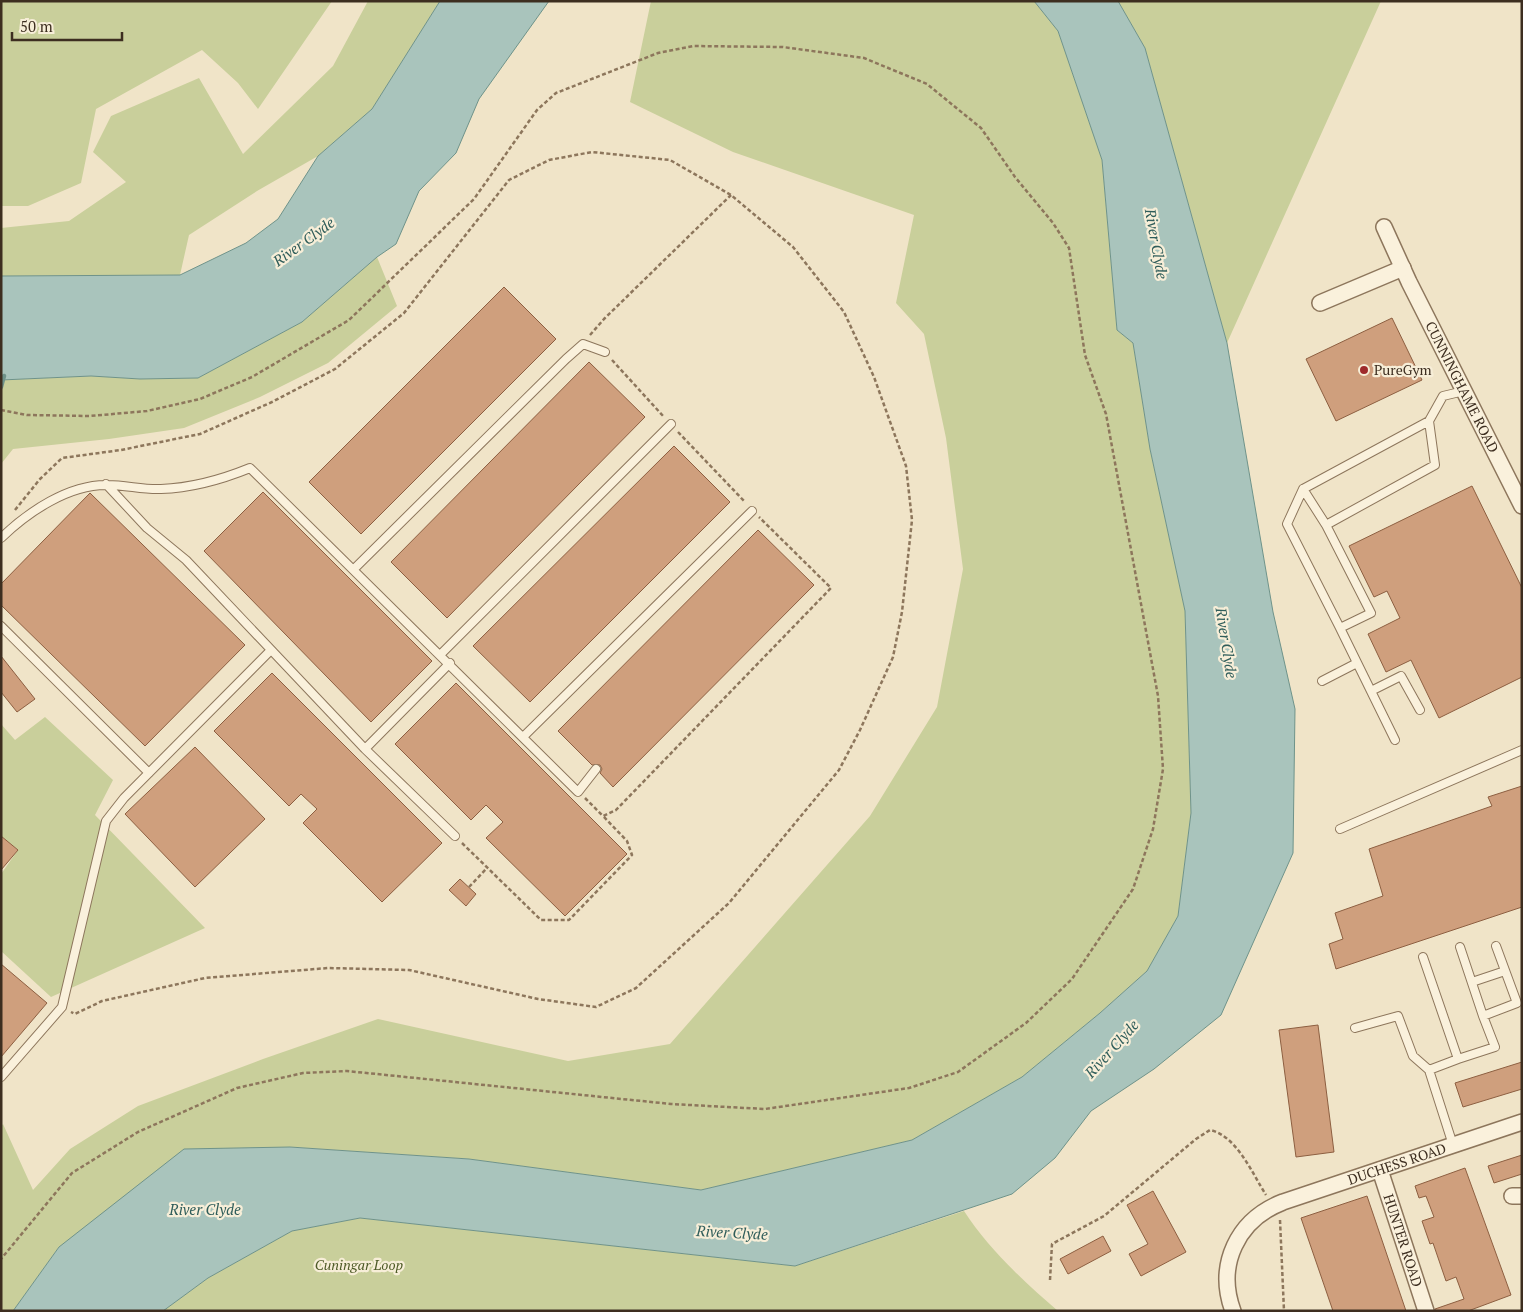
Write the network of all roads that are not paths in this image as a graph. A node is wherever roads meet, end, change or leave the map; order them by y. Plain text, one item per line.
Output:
1 (1384, 227) dead end
2 (1403, 268) junction
3 (1320, 303) dead end
4 (605, 352) road end
5 (1464, 391) junction
6 (1429, 422) junction
7 (671, 424) road end
8 (106, 484) junction
9 (1303, 489) junction
10 (1522, 506) edge
11 (752, 511) road end
12 (1326, 526) junction
13 (1, 538) edge
14 (354, 569) junction
15 (1, 626) edge
16 (1340, 628) junction
17 (271, 650) junction
18 (441, 654) junction
19 (450, 663) junction
20 (1357, 663) junction
21 (1322, 681) dead end
22 (1371, 691) junction
23 (1420, 710) dead end
24 (524, 736) junction
25 (1395, 740) dead end
26 (365, 749) junction
27 (1522, 750) edge
28 (596, 769) dead end
29 (149, 773) junction
30 (1340, 829) dead end
31 (455, 836) road end
32 (1496, 946) dead end
33 (1460, 947) dead end
34 (1423, 957) dead end
35 (1505, 971) junction
36 (1472, 982) junction
37 (1483, 1016) junction
38 (1355, 1028) dead end
39 (1458, 1059) junction
40 (1429, 1070) junction
41 (1, 1077) edge
42 (1522, 1122) edge
43 (1453, 1145) junction
44 (1380, 1170) junction
45 (1232, 1311) edge
46 (1426, 1311) edge

1 - 2 street, CUNNINGHAME ROAD
2 - 3 street
2 - 5 street, CUNNINGHAME ROAD
4 - 14 lane
5 - 6 lane
5 - 10 street, CUNNINGHAME ROAD
6 - 9 lane
6 - 12 lane
7 - 18 lane
8 - 13 lane
8 - 14 lane
8 - 17 lane
9 - 12 lane
9 - 16 lane
11 - 24 lane
12 - 16 lane
14 - 18 lane
15 - 29 lane
16 - 20 lane
17 - 26 lane
17 - 29 lane
18 - 19 lane
19 - 24 lane
19 - 26 lane
20 - 21 lane
20 - 22 lane
22 - 23 lane
22 - 25 lane
24 - 28 lane
26 - 31 lane
27 - 30 lane
29 - 41 lane
32 - 35 lane
33 - 36 lane
34 - 39 lane
35 - 36 lane
35 - 37 lane
36 - 37 lane
37 - 39 lane
38 - 40 lane
39 - 40 lane
40 - 43 lane
42 - 43 street, DUCHESS ROAD
43 - 44 street, DUCHESS ROAD
44 - 45 street, DUCHESS ROAD
44 - 46 street, HUNTER ROAD

